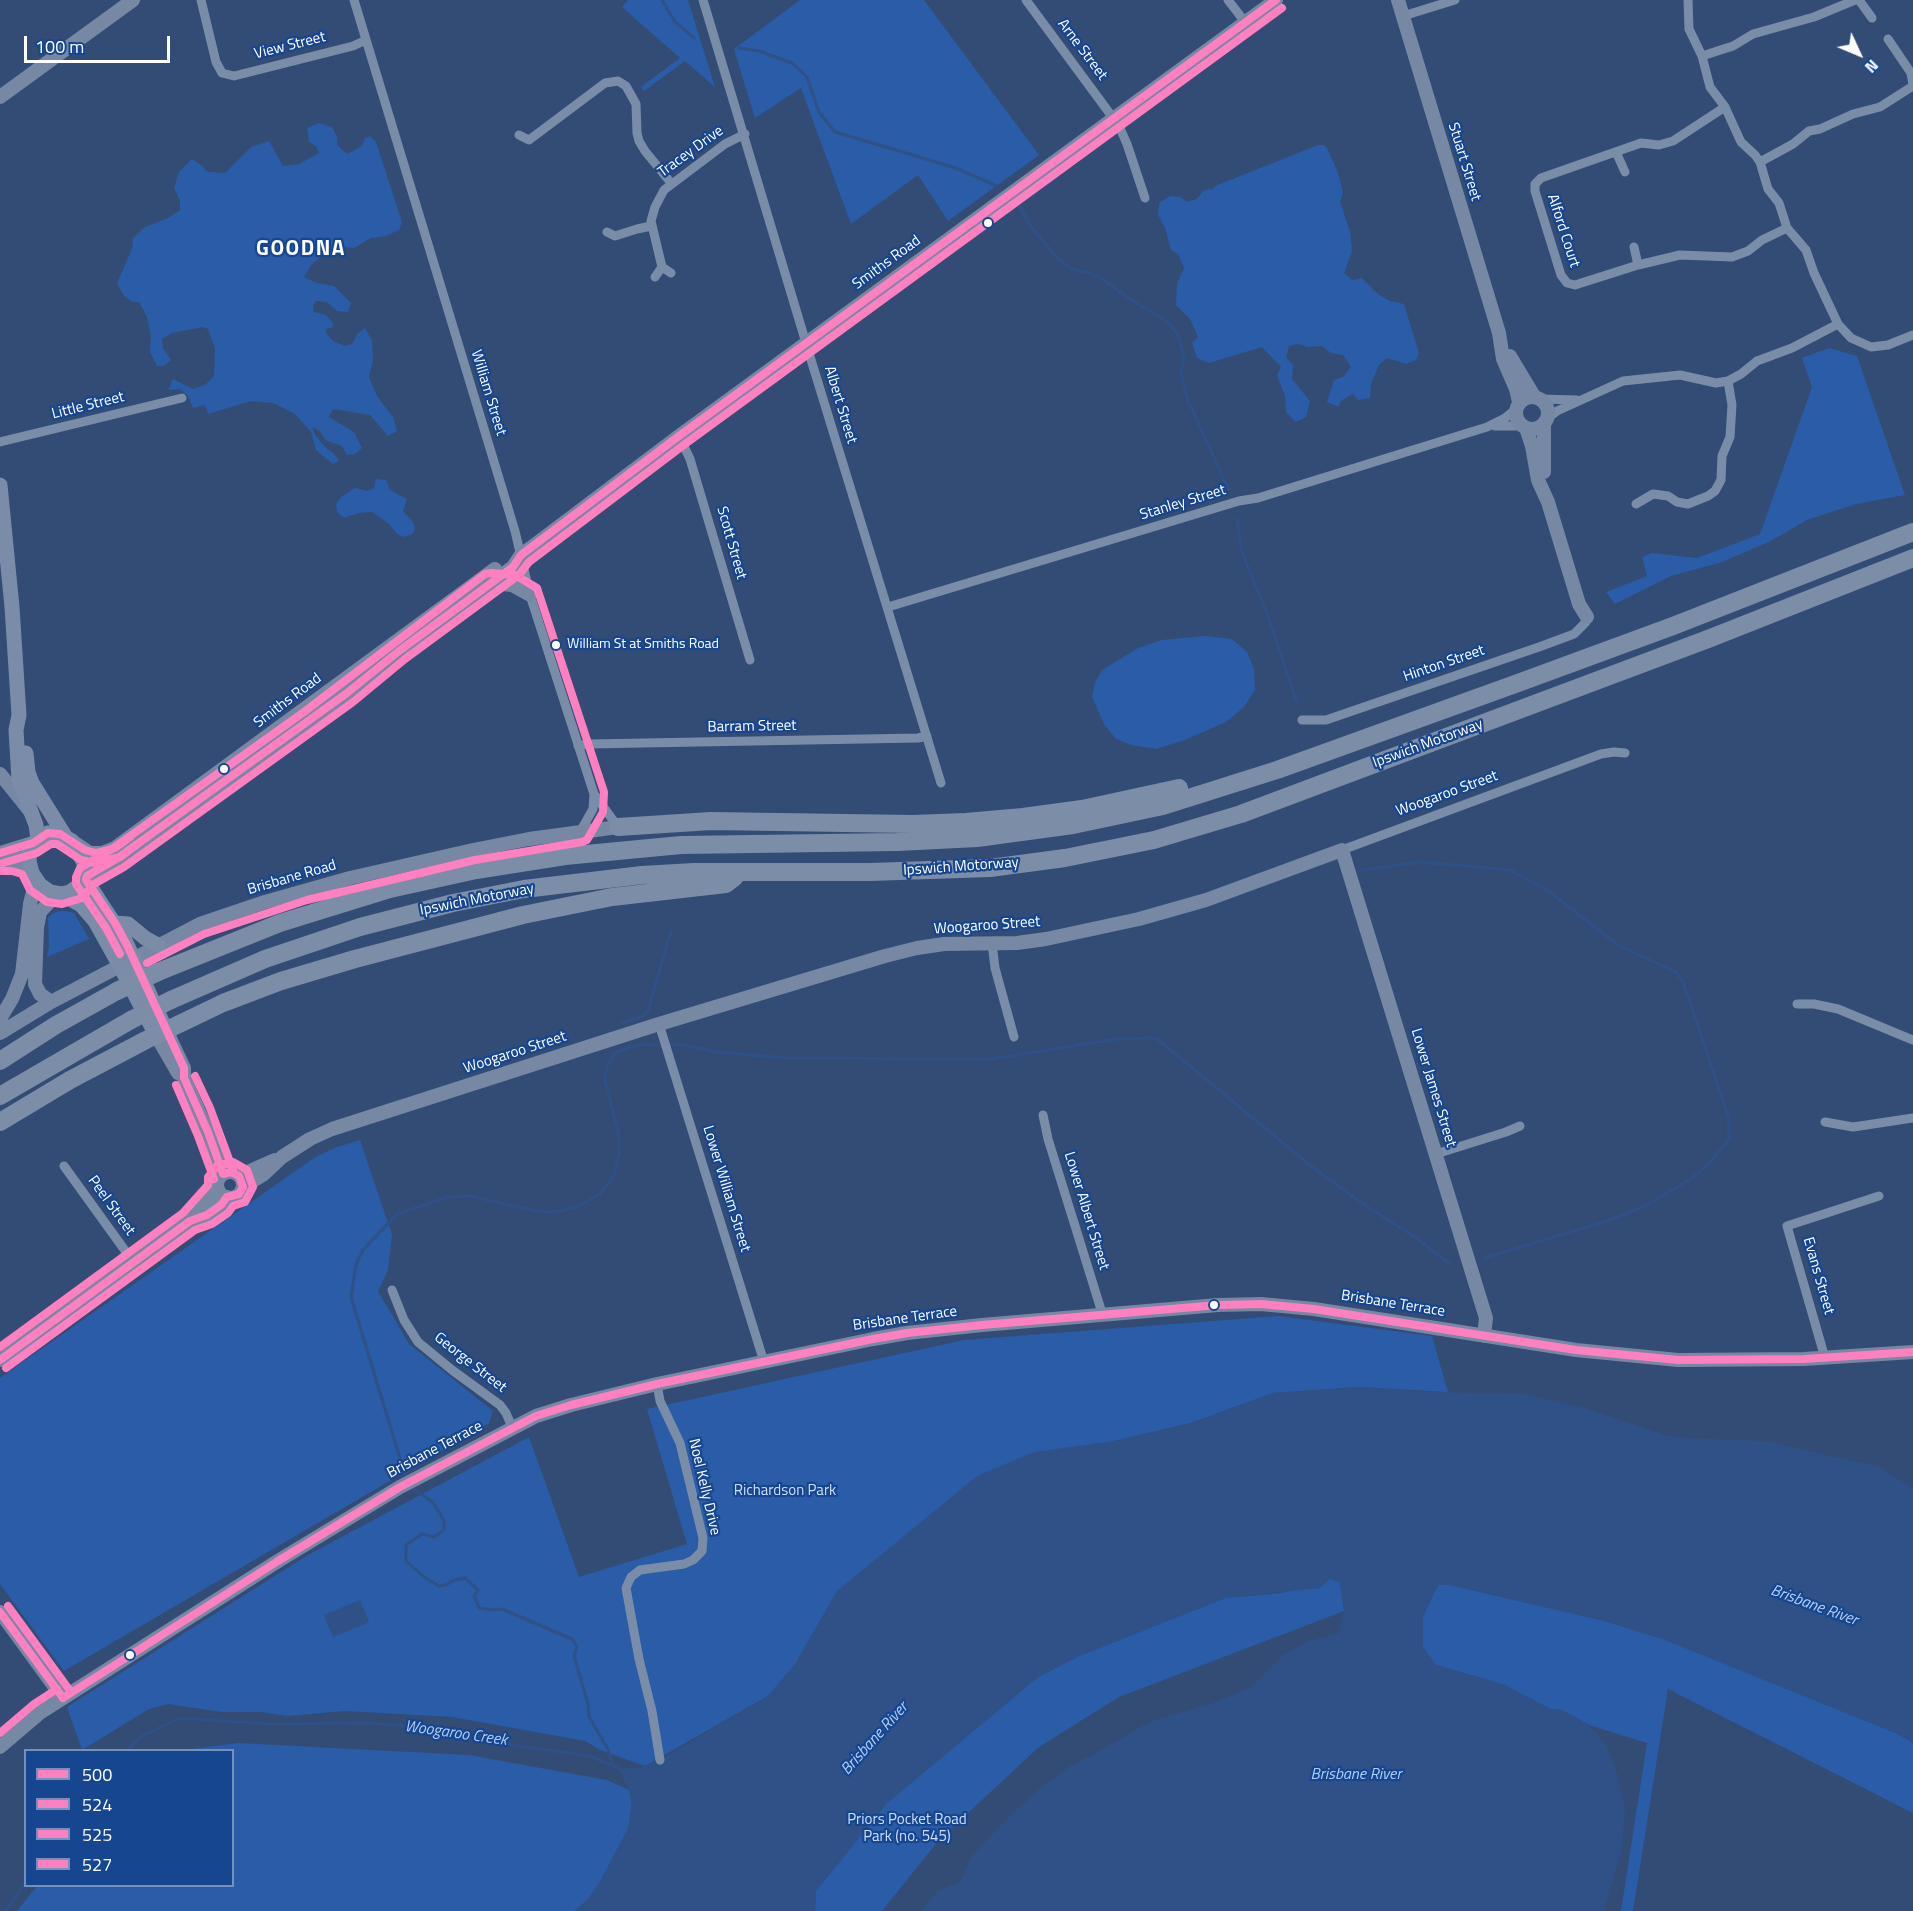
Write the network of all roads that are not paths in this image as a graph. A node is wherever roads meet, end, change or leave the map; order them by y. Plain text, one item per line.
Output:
1 (133, 0) edge
2 (201, 0) edge
3 (354, 0) edge
4 (703, 0) edge
5 (1026, 0) edge
6 (1228, 0) edge
7 (1276, 0) edge
8 (1398, 0) edge
9 (1455, 0) edge
10 (1688, 0) edge
11 (1857, 0) edge
12 (1403, 16) junction
13 (1872, 18) dead end
14 (1245, 22) junction
15 (1888, 39) dead end
16 (366, 40) junction
17 (1702, 56) junction
18 (1913, 85) edge
19 (2, 95) edge
20 (1725, 107) junction
21 (1113, 118) junction
22 (745, 134) junction
23 (519, 135) dead end
24 (529, 140) junction
25 (531, 151) dead end
26 (1616, 152) junction
27 (1760, 162) junction
28 (1625, 172) dead end
29 (671, 183) junction
30 (1145, 198) dead end
31 (651, 226) junction
32 (1787, 228) junction
33 (612, 238) dead end
34 (1634, 247) dead end
35 (1638, 265) junction
36 (655, 278) dead end
37 (1838, 324) junction
38 (1499, 333) junction
39 (1913, 335) edge
40 (806, 343) junction
41 (1728, 381) junction
42 (182, 398) dead end
43 (1537, 398) junction
44 (1581, 399) junction
45 (1517, 406) junction
46 (1545, 421) junction
47 (1486, 427) junction
48 (1524, 427) junction
49 (679, 436) junction
50 (0, 442) edge
51 (0, 485) edge
52 (1548, 502) junction
53 (1636, 504) dead end
54 (1913, 532) edge
55 (521, 555) junction
56 (1913, 558) edge
57 (3, 564) edge
58 (491, 583) junction
59 (530, 595) junction
60 (888, 607) junction
61 (1587, 617) joint
62 (750, 660) dead end
63 (19, 716) junction
64 (1302, 720) dead end
65 (927, 736) junction
66 (578, 746) junction
67 (1625, 753) dead end
68 (1277, 770) junction
69 (0, 774) edge
70 (941, 783) dead end
71 (594, 794) junction
72 (32, 812) junction
73 (618, 827) junction
74 (580, 832) junction
75 (68, 838) junction
76 (36, 841) junction
77 (1342, 850) junction
78 (0, 853) edge
79 (0, 861) edge
80 (741, 872) junction
81 (33, 873) junction
82 (86, 878) junction
83 (59, 894) junction
84 (115, 923) junction
85 (992, 943) junction
86 (158, 945) junction
87 (126, 962) junction
88 (51, 1002) junction
89 (1797, 1004) dead end
90 (0, 1019) edge
91 (659, 1024) junction
92 (161, 1033) junction
93 (0, 1034) edge
94 (1014, 1037) dead end
95 (1913, 1040) edge
96 (0, 1061) edge
97 (0, 1096) edge
98 (1042, 1115) dead end
99 (1913, 1118) edge
100 (0, 1122) edge
101 (1825, 1122) dead end
102 (1520, 1126) dead end
103 (1436, 1154) junction
104 (64, 1166) dead end
105 (223, 1174) junction
106 (241, 1181) junction
107 (223, 1193) junction
108 (1879, 1196) dead end
109 (134, 1263) junction
110 (392, 1290) dead end
111 (1103, 1316) junction
112 (1484, 1336) junction
113 (1913, 1352) edge
114 (1825, 1358) junction
115 (0, 1360) edge
116 (764, 1362) junction
117 (657, 1384) junction
118 (512, 1427) junction
119 (0, 1612) edge
120 (63, 1698) junction
121 (0, 1747) edge
122 (660, 1760) dead end

1 - 19 street
2 - 16 street, View Street
3 - 16 street, William Street
4 - 22 street, Albert Street
5 - 21 street, Arne Street
6 - 14 street
7 - 14 street, Smiths Road
8 - 12 street, Stuart Street
9 - 12 street
10 - 17 street
11 - 13 street
11 - 17 street
12 - 38 street, Stuart Street
14 - 21 street, Smiths Road
15 - 18 street
16 - 55 street, William Street
17 - 20 street
18 - 27 street
20 - 26 street
20 - 27 street
21 - 30 street, Arne Street
21 - 40 street, Smiths Road
22 - 29 street, Tracey Drive
22 - 40 street, Albert Street
23 - 24 street
24 - 25 street
24 - 29 street
26 - 28 street
26 - 35 street, Alford Court
27 - 32 street
29 - 31 street, Tracey Drive
31 - 33 street
31 - 36 street
32 - 35 street, Alford Court
32 - 37 street
34 - 35 street
37 - 39 street
37 - 41 street
38 - 43 street, Stuart Street
38 - 45 street, Stuart Street
40 - 49 street, Smiths Road
40 - 60 street, Albert Street
41 - 44 street
41 - 53 street
42 - 50 street, Little Street
43 - 44 street
43 - 45 street
43 - 46 street
44 - 46 street
45 - 47 street, Stanley Street
45 - 48 street
46 - 48 street
46 - 52 street
47 - 48 street, Stanley Street
47 - 60 street, Stanley Street
48 - 52 street
49 - 55 street, Smiths Road
49 - 62 street, Scott Street
51 - 57 main road
52 - 61 street
54 - 68 highway, Ipswich Motorway
55 - 58 street, Smiths Road
55 - 59 street, William Street
55 - 75 street, Smiths Road
56 - 80 highway, Ipswich Motorway
57 - 63 main road
58 - 59 street
58 - 82 street, Smiths Road
59 - 66 street, William Street
60 - 65 street, Albert Street
61 - 64 street, Hinton Street
63 - 72 main road
63 - 75 main road
65 - 66 street, Barram Street
65 - 70 street, Albert Street
66 - 71 street, William Street
67 - 77 street, Woogaroo Street
68 - 73 highway
68 - 96 highway, Ipswich Motorway, bridge
69 - 72 street
71 - 73 street, William Street
71 - 74 street
72 - 76 main road
73 - 74 street, Brisbane Road
74 - 86 street, Brisbane Road
75 - 76 main road
75 - 82 main road
76 - 78 street
76 - 81 main road
77 - 85 street, Woogaroo Street
77 - 103 street, Lower James Street
79 - 81 street
80 - 92 highway
80 - 97 highway, Ipswich Motorway, bridge
81 - 83 main road
81 - 90 street
82 - 83 main road
82 - 84 main road
83 - 87 main road
83 - 88 street
84 - 86 main road
84 - 87 main road
85 - 91 street, Woogaroo Street
85 - 94 street
86 - 87 street, Brisbane Road
87 - 88 street, Brisbane Road
87 - 92 main road
88 - 93 street, Brisbane Road
89 - 95 street
91 - 106 street, Woogaroo Street
91 - 116 street, Lower William Street
92 - 100 highway
92 - 105 street
98 - 111 street, Lower Albert Street
99 - 101 street
102 - 103 street
103 - 112 street, Lower James Street
104 - 109 street, Peel Street
105 - 106 street
105 - 107 street
106 - 107 street
107 - 109 street
108 - 114 street, Evans Street
109 - 115 street
110 - 118 street, George Street
111 - 112 street, Brisbane Terrace
111 - 116 street, Brisbane Terrace
112 - 114 street, Brisbane Terrace
113 - 114 street, Brisbane Terrace
116 - 117 street, Brisbane Terrace
117 - 118 street, Brisbane Terrace
117 - 122 street, Noel Kelly Drive
118 - 120 street, Brisbane Terrace
119 - 120 street
120 - 121 street, Brisbane Terrace

